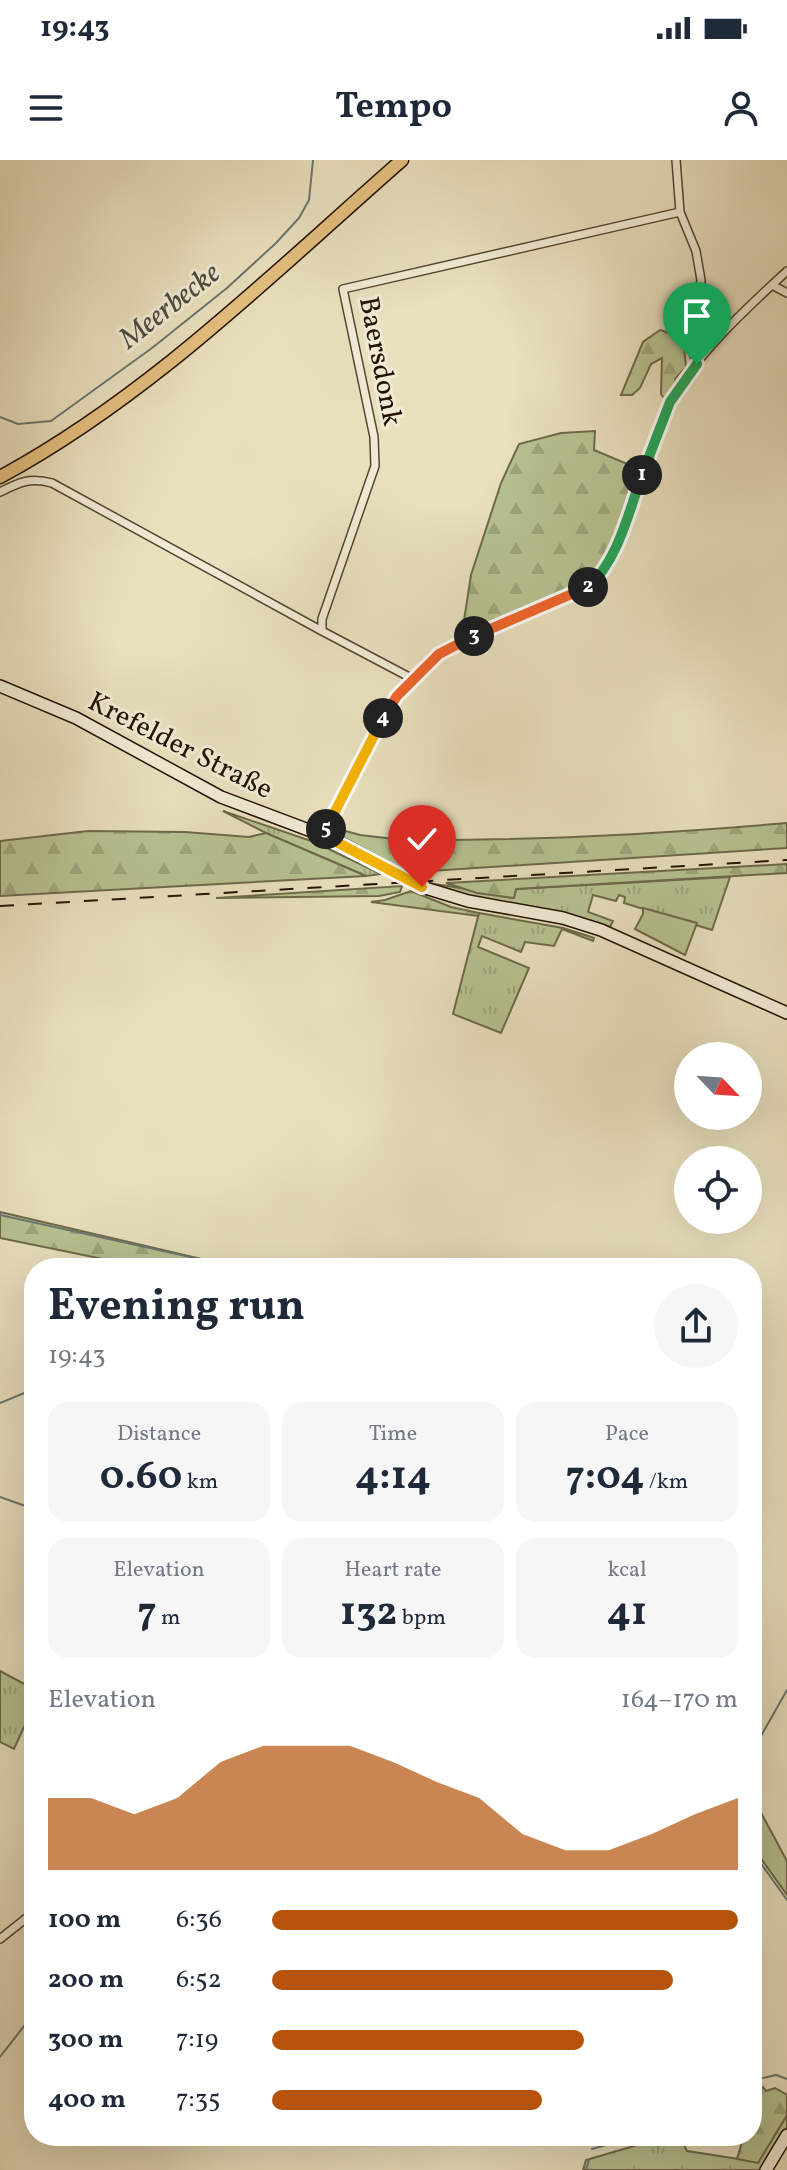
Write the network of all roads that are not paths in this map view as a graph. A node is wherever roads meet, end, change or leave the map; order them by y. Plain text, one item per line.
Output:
1 (402, 160) edge
2 (676, 160) edge
3 (680, 212) junction
4 (787, 271) edge
5 (772, 285) junction
6 (787, 293) edge
7 (697, 364) junction
8 (0, 477) edge
9 (0, 492) edge
10 (322, 631) junction
11 (413, 679) junction
12 (0, 686) edge
13 (323, 835) junction
14 (787, 1013) edge
15 (24, 1920) edge
16 (0, 1939) edge
17 (787, 2135) edge
18 (766, 2170) edge

1 - 8 main road
2 - 3 street
3 - 7 street
3 - 10 street, Baersdonk
4 - 5 street
5 - 6 street
5 - 7 street
7 - 11 street
9 - 10 street
10 - 11 street
11 - 13 street
12 - 13 main road, Krefelder Straße
13 - 14 main road, Krefelder Straße
15 - 16 street
17 - 18 main road

